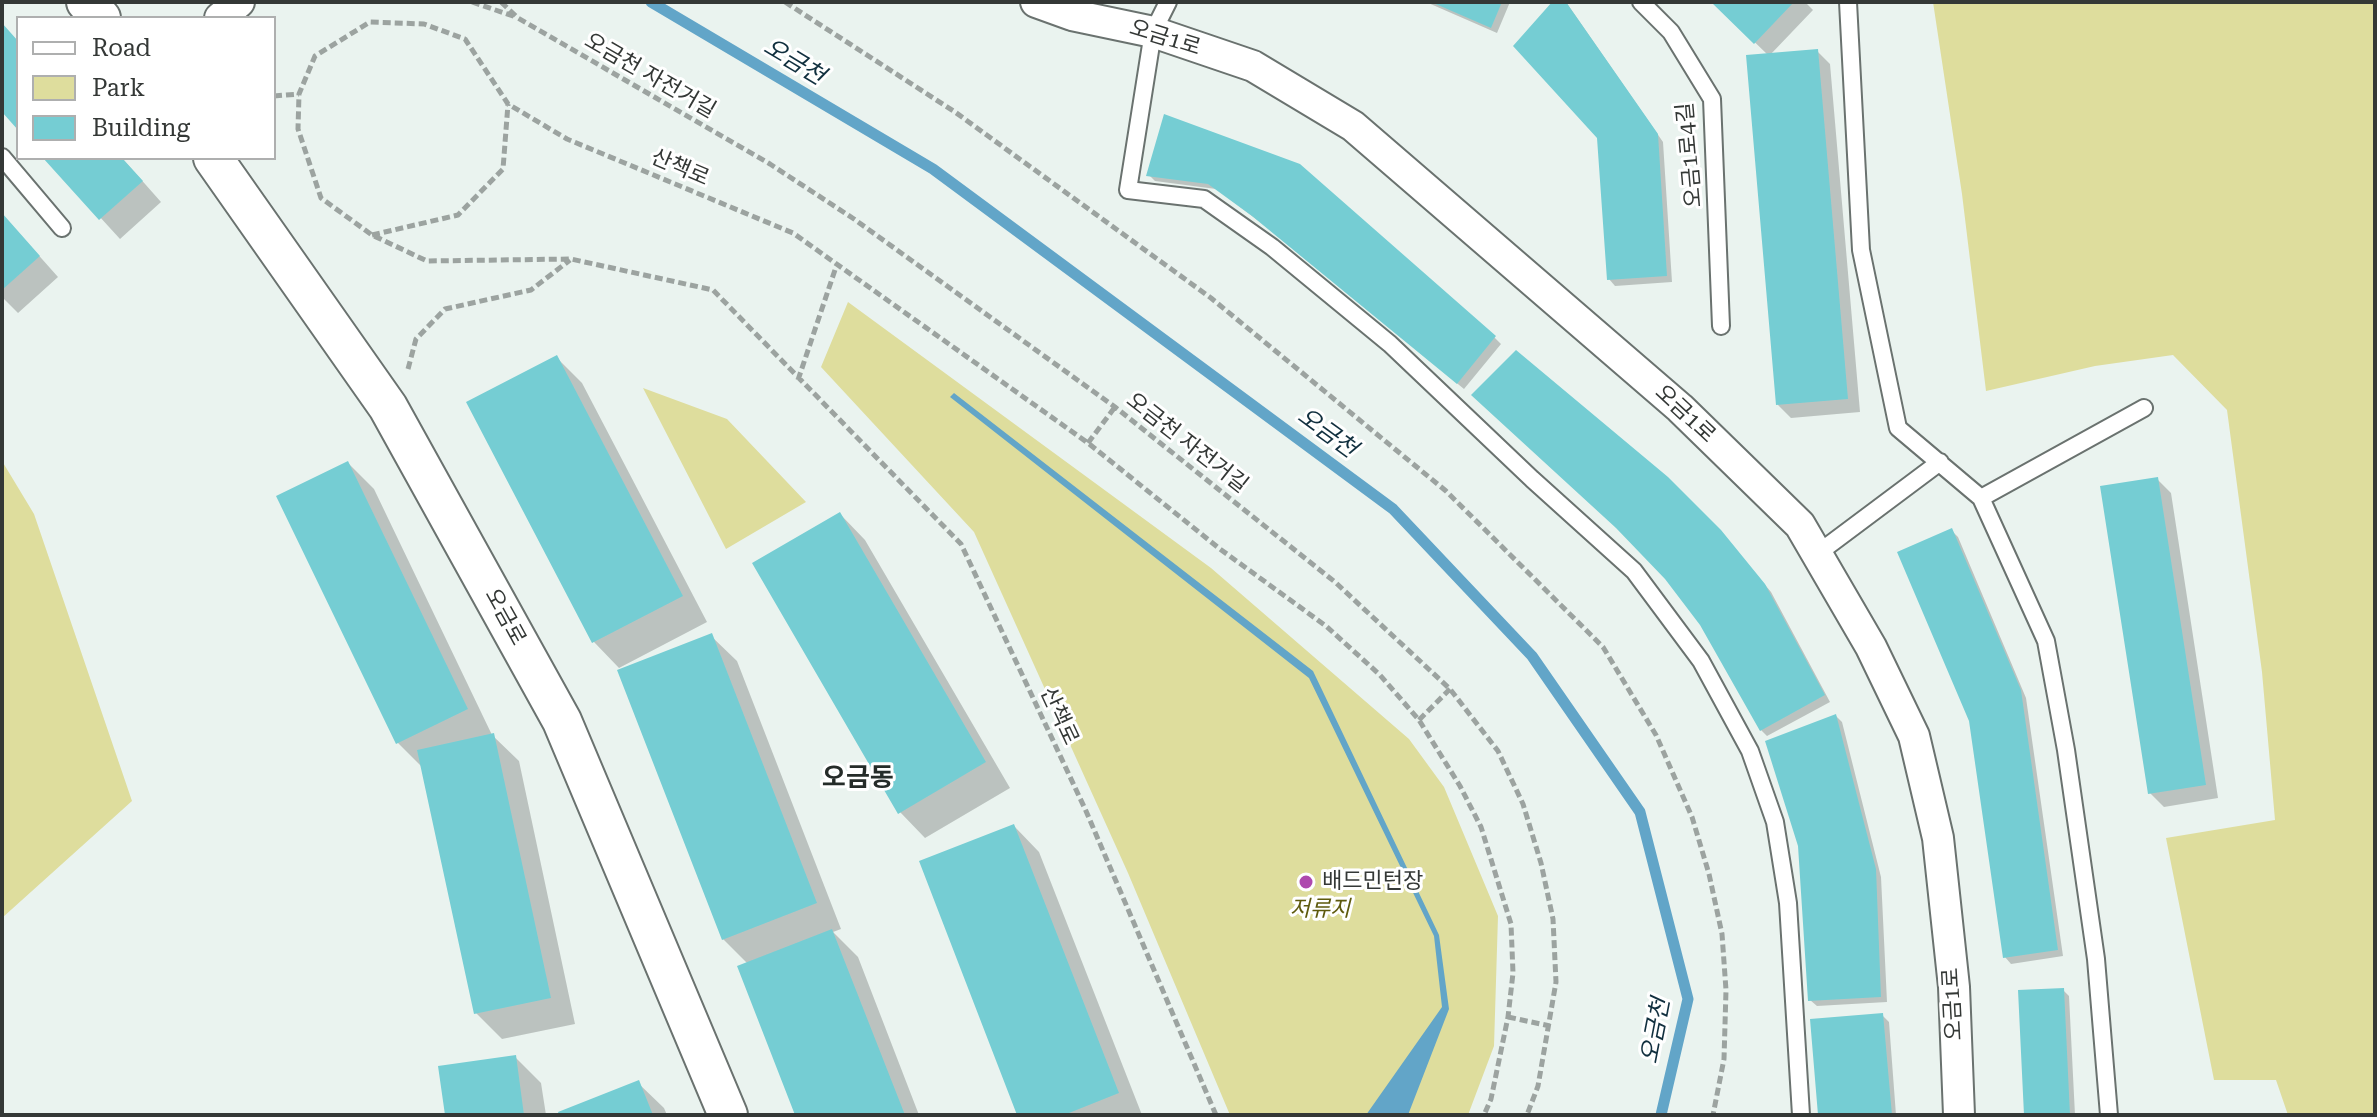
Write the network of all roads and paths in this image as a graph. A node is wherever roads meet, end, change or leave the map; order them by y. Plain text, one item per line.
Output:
1 (239, 2) edge
2 (472, 2) edge
3 (501, 2) edge
4 (785, 2) edge
5 (1036, 2) edge
6 (1168, 2) edge
7 (1641, 2) edge
8 (1848, 2) edge
9 (222, 16) edge
10 (518, 18) junction
11 (1153, 32) junction
12 (299, 94) junction
13 (276, 96) edge
14 (508, 104) junction
15 (2, 157) edge
16 (214, 160) edge
17 (62, 228) dead end
18 (372, 235) junction
19 (571, 259) junction
20 (837, 264) junction
21 (1721, 326) dead end
22 (405, 378) dead end
23 (798, 380) junction
24 (1115, 407) junction
25 (2144, 408) dead end
26 (1088, 443) junction
27 (1940, 462) junction
28 (1981, 498) junction
29 (1817, 554) junction
30 (1450, 689) junction
31 (1419, 720) junction
32 (1508, 1017) junction
33 (1550, 1026) junction
34 (728, 1115) edge
35 (1216, 1115) edge
36 (1484, 1115) edge
37 (1527, 1115) edge
38 (1713, 1115) edge
39 (1801, 1115) edge
40 (1959, 1115) edge
41 (2109, 1115) edge

1 - 9 street
2 - 10 path
3 - 10 path, 오금천 자전거길
4 - 38 path
5 - 11 street, 오금1로
6 - 11 lane
7 - 21 lane, 오금1로4길
8 - 27 lane
10 - 24 path, 오금천 자전거길
11 - 29 street, 오금1로
11 - 39 lane
12 - 13 path
12 - 14 path, 산책로
12 - 18 path, 산책로
14 - 18 path
14 - 20 path, 산책로
15 - 17 lane
16 - 34 street, 오금로
18 - 19 path, 산책로
19 - 22 path
19 - 23 path, 산책로
20 - 23 path
20 - 26 path, 산책로
23 - 35 path, 산책로
24 - 26 path
24 - 30 path, 오금천 자전거길
25 - 28 lane
26 - 31 path, 산책로
27 - 28 lane
27 - 29 lane
28 - 41 lane
29 - 40 street, 오금1로
30 - 31 path
30 - 33 path, 오금천 자전거길
31 - 32 path, 산책로
32 - 33 path
32 - 36 path, 산책로
33 - 37 path, 오금천 자전거길

